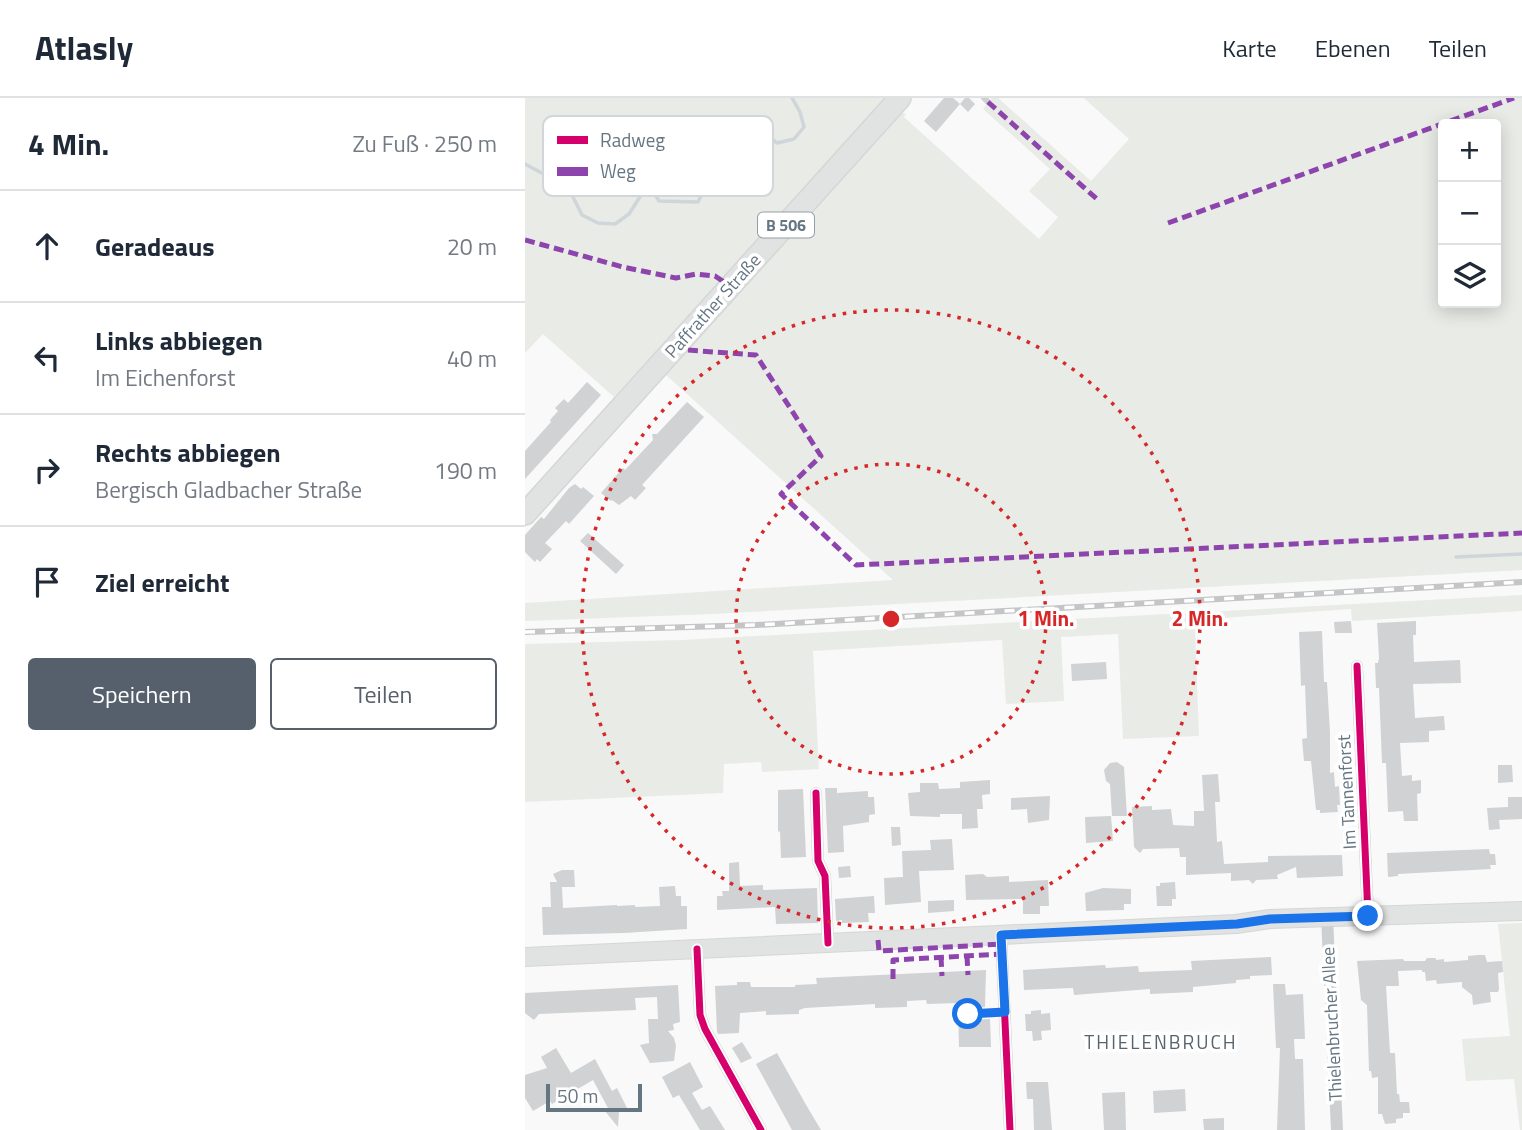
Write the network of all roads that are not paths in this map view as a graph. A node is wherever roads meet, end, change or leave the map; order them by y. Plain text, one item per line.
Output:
1 (900, 98) edge
2 (525, 513) edge
3 (1357, 666) dead end
4 (816, 793) dead end
5 (1522, 911) edge
6 (1368, 916) junction
7 (1327, 917) junction
8 (1001, 935) junction
9 (828, 943) junction
10 (697, 949) junction
11 (525, 957) edge
12 (1005, 1012) junction
13 (968, 1014) dead end
14 (761, 1130) edge
15 (1010, 1130) edge
16 (1337, 1130) edge

1 - 2 main road, Paffrather Straße / B 506
3 - 6 street, Im Tannenforst
4 - 9 street
5 - 6 main road
6 - 7 main road
7 - 8 main road
7 - 16 street, Thielenbrucher Allee
8 - 9 main road
8 - 12 street
9 - 10 main road
10 - 11 main road
10 - 14 street
12 - 13 lane
12 - 15 street

